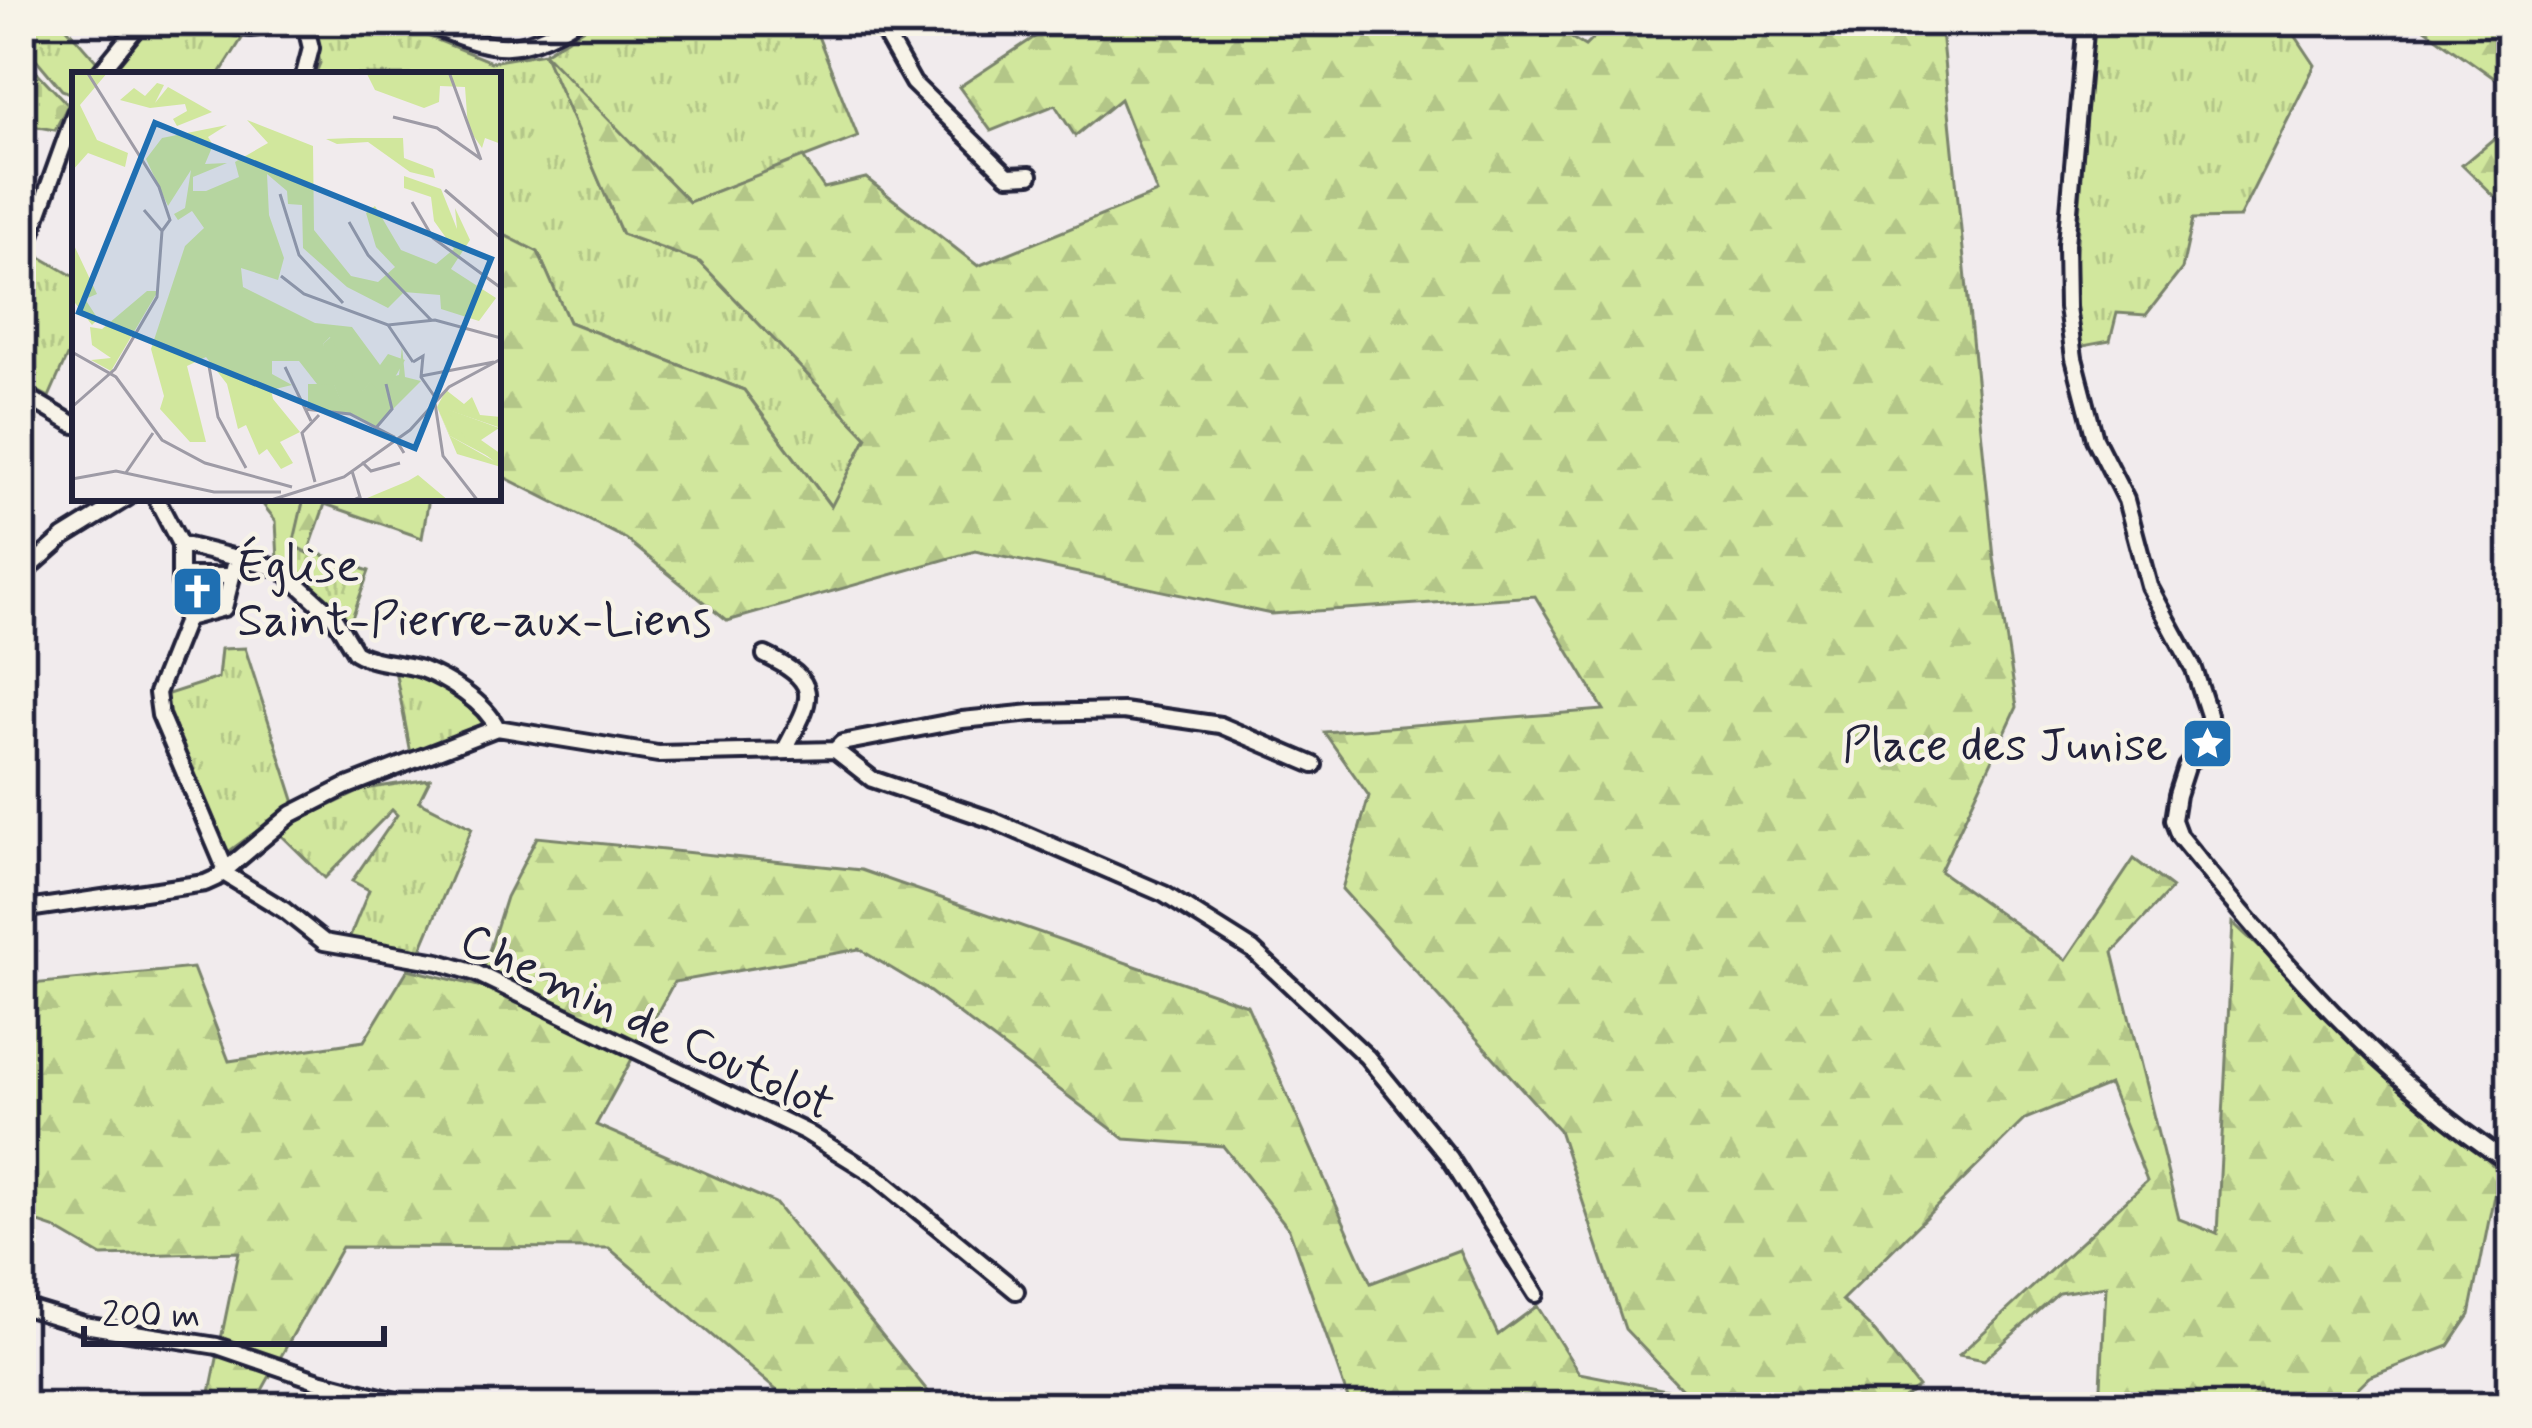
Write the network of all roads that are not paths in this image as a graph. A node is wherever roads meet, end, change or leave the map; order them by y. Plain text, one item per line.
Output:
1 (142, 21) edge
2 (187, 21) edge
3 (417, 21) edge
4 (574, 21) edge
5 (878, 21) edge
6 (2086, 21) edge
7 (309, 22) edge
8 (100, 72) edge
9 (305, 72) edge
10 (72, 121) edge
11 (1030, 175) dead end
12 (21, 262) edge
13 (21, 393) edge
14 (72, 422) edge
15 (122, 501) edge
16 (158, 501) edge
17 (180, 544) junction
18 (237, 556) junction
19 (21, 575) edge
20 (180, 576) junction
21 (232, 576) junction
22 (187, 618) junction
23 (766, 655) dead end
24 (497, 728) junction
25 (835, 750) junction
26 (784, 751) junction
27 (1314, 765) dead end
28 (224, 870) junction
29 (21, 910) edge
30 (2511, 1163) edge
31 (1016, 1291) dead end
32 (1536, 1294) dead end
33 (21, 1306) edge
34 (419, 1407) edge

1 - 8 street
2 - 7 street
3 - 4 street
5 - 11 street
6 - 30 street
7 - 9 street
10 - 12 street
13 - 14 street
15 - 19 street
16 - 17 street
17 - 18 street
17 - 20 street
18 - 21 street
18 - 24 street
20 - 21 street
20 - 22 street
21 - 22 street
22 - 28 street
23 - 26 street
24 - 26 street
24 - 28 street
25 - 26 street
25 - 27 street
25 - 32 street
28 - 29 street
28 - 31 street, Chemin de Coutolot
33 - 34 street

